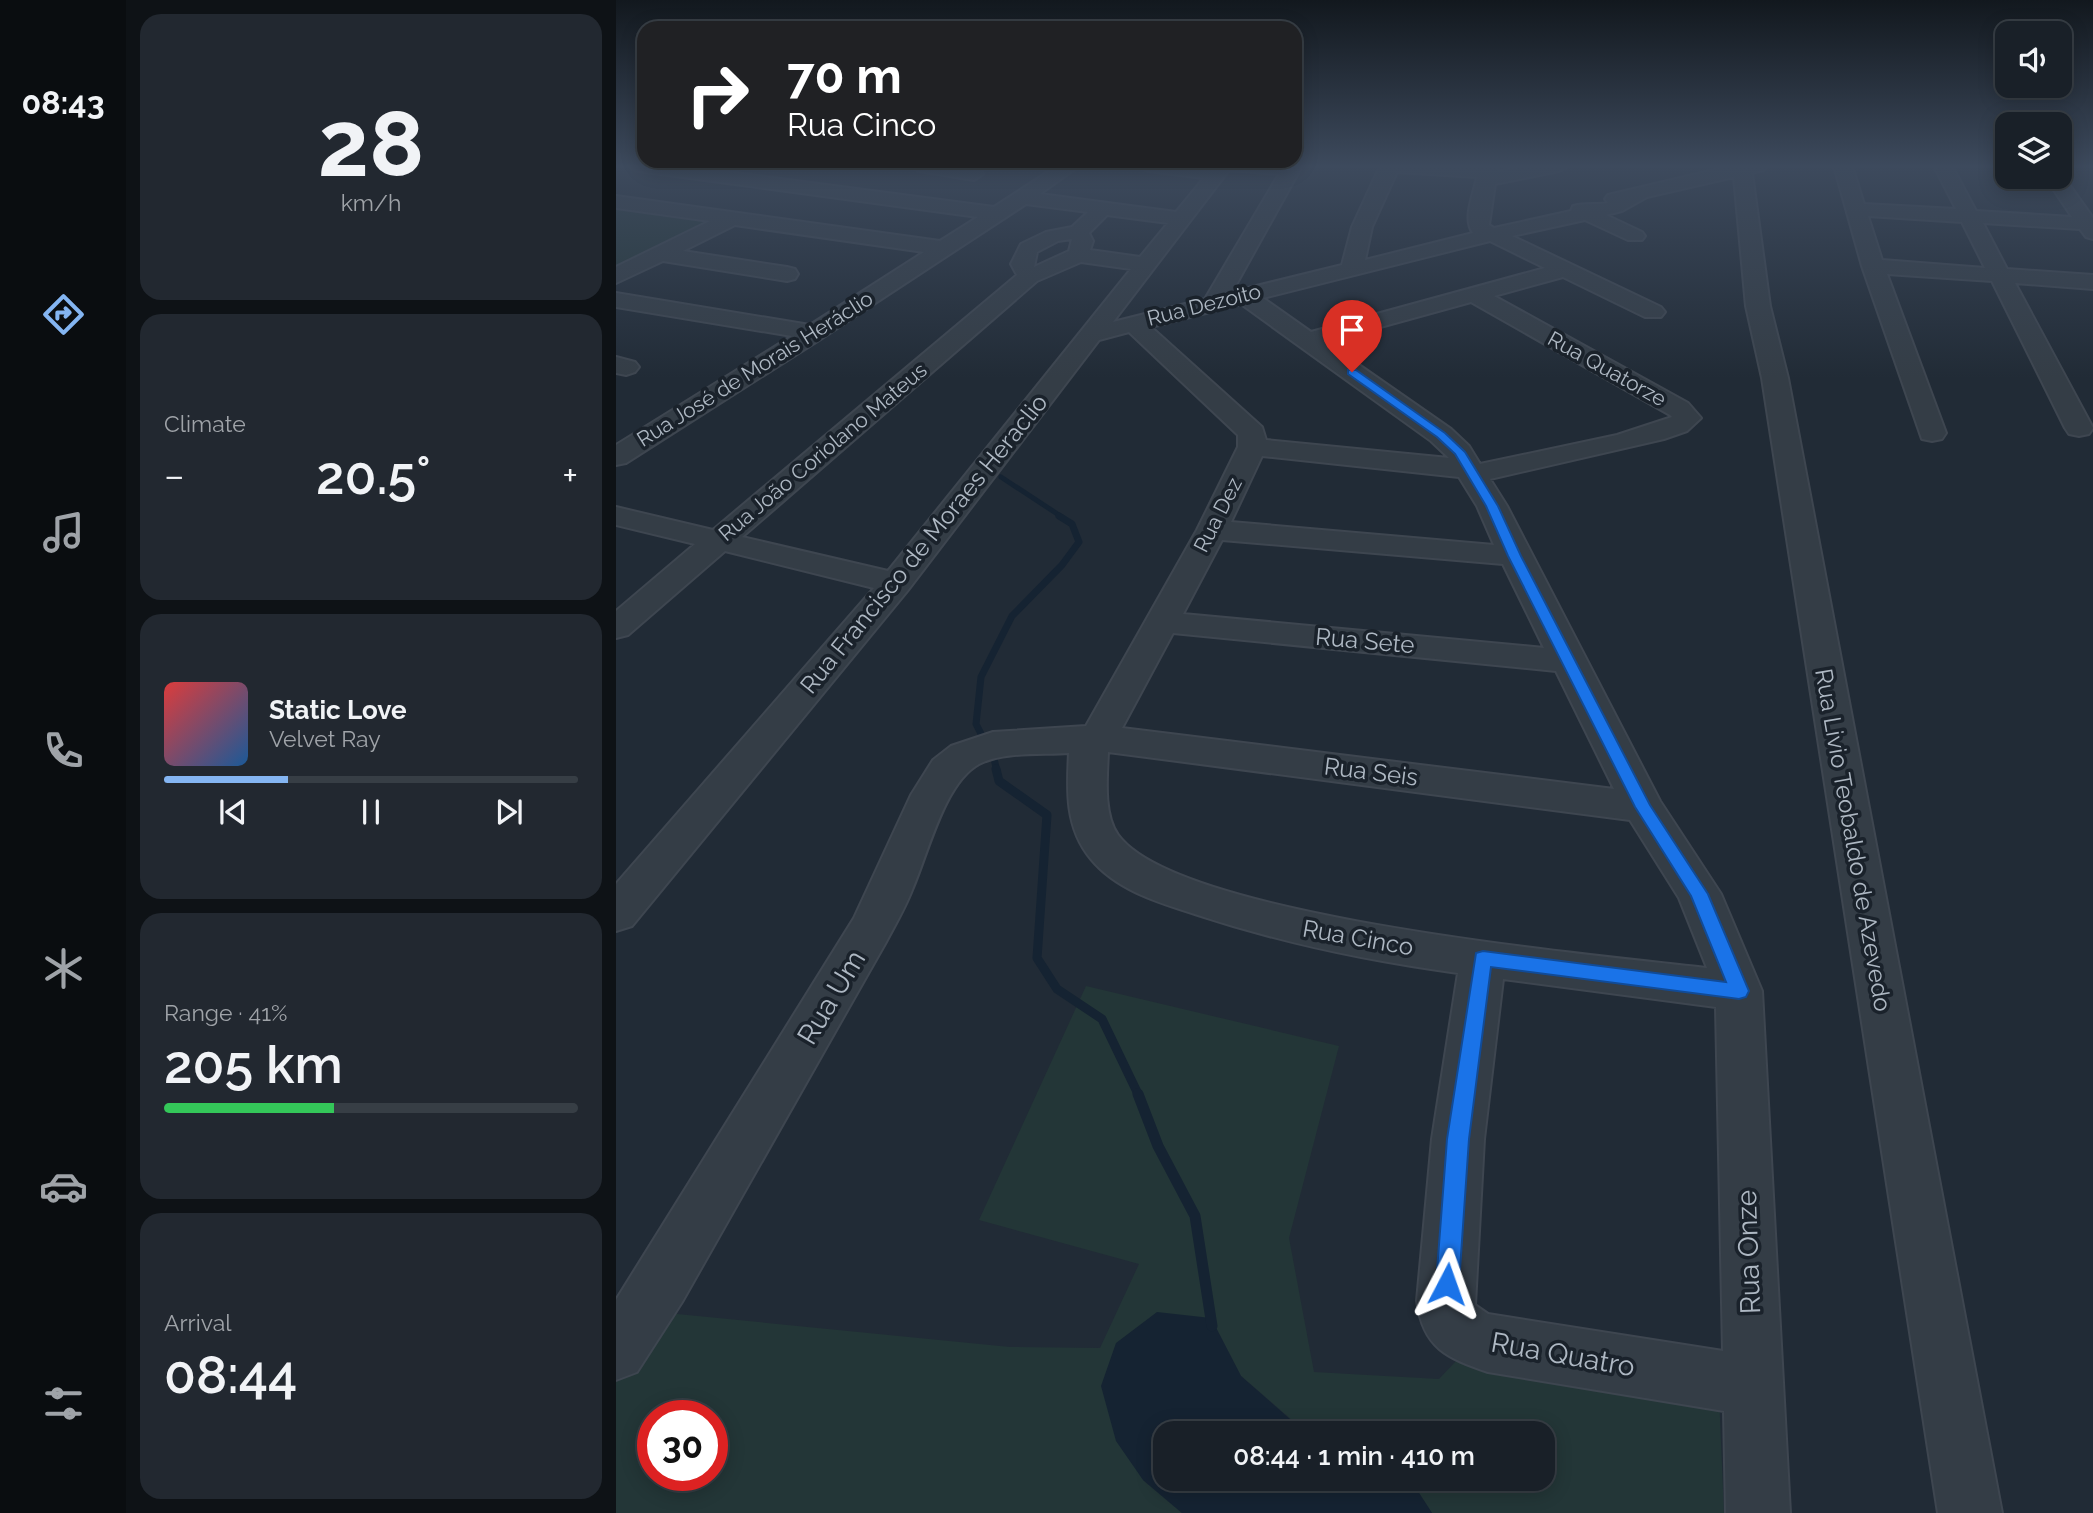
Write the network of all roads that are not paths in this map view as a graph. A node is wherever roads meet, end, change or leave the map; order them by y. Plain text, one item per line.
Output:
1 (695, 237) edge
2 (895, 237) edge
3 (960, 237) edge
4 (1051, 237) edge
5 (1081, 237) edge
6 (1169, 237) edge
7 (1259, 237) edge
8 (1361, 237) edge
9 (1463, 237) edge
10 (1498, 237) edge
11 (1753, 237) edge
12 (1864, 237) edge
13 (1978, 237) edge
14 (987, 241) dead end
15 (951, 243) junction
16 (660, 254) junction
17 (1078, 255) junction
18 (1353, 264) junction
19 (1148, 265) junction
20 (1873, 266) junction
21 (1567, 269) junction
22 (787, 274) dead end
23 (1998, 275) junction
24 (616, 276) edge
25 (1029, 276) junction
26 (2093, 282) edge
27 (1475, 295) junction
28 (1229, 298) junction
29 (616, 300) edge
30 (1653, 312) dead end
31 (1133, 323) junction
32 (814, 333) junction
33 (1093, 334) junction
34 (1308, 340) junction
35 (2078, 428) dead end
36 (1932, 433) dead end
37 (1252, 447) junction
38 (616, 457) edge
39 (1470, 472) junction
40 (616, 516) edge
41 (1212, 530) junction
42 (718, 541) junction
43 (1515, 556) junction
44 (896, 583) junction
45 (1163, 622) junction
46 (616, 628) edge
47 (1568, 661) junction
48 (1094, 738) junction
49 (1643, 807) junction
50 (616, 914) edge
51 (1483, 958) junction
52 (1739, 991) junction
53 (616, 1351) edge
54 (1753, 1386) junction
55 (1758, 1513) edge
56 (1970, 1513) edge

1 - 16 street
2 - 15 street
3 - 15 street, Rua José de Morais Heráclio
4 - 25 street
5 - 17 street
6 - 19 street, Rua Francisco de Moraes Heraclio
7 - 28 street
8 - 18 street
9 - 18 street, Rua Dezoito
10 - 21 street
11 - 56 street, Rua Livio Teobaldo de Azevedo
12 - 20 street
13 - 23 street
14 - 15 street
15 - 32 street, Rua José de Morais Heráclio
16 - 22 street
16 - 24 street
17 - 19 street
17 - 25 street, Rua João Coriolano Mateus
18 - 28 street, Rua Dezoito
19 - 33 street, Rua Francisco de Moraes Heraclio
20 - 23 street
20 - 36 street
21 - 27 street
21 - 30 street
23 - 26 street
23 - 35 street
25 - 42 street, Rua João Coriolano Mateus
27 - 34 street
27 - 39 street, Rua Quatorze
28 - 31 street, Rua Dezoito
28 - 34 street
29 - 32 street
31 - 33 street, Rua Dezoito
31 - 37 street, Rua Dez
32 - 38 street, Rua José de Morais Heráclio
33 - 44 street, Rua Francisco de Moraes Heraclio
34 - 39 street
37 - 39 street
37 - 41 street, Rua Dez
39 - 43 street
40 - 42 street
41 - 43 street
41 - 45 street, Rua Dez
42 - 44 street
42 - 46 street, Rua João Coriolano Mateus
43 - 47 street
44 - 50 street, Rua Francisco de Moraes Heraclio
45 - 47 street, Rua Sete
45 - 48 street, Rua Dez
47 - 49 street
48 - 49 street, Rua Seis
48 - 51 street, Rua Cinco
48 - 53 street, Rua Um
49 - 52 street
51 - 52 street, Rua Cinco
51 - 54 street, Rua Quatro
52 - 54 street, Rua Onze
54 - 55 street, Rua Onze

